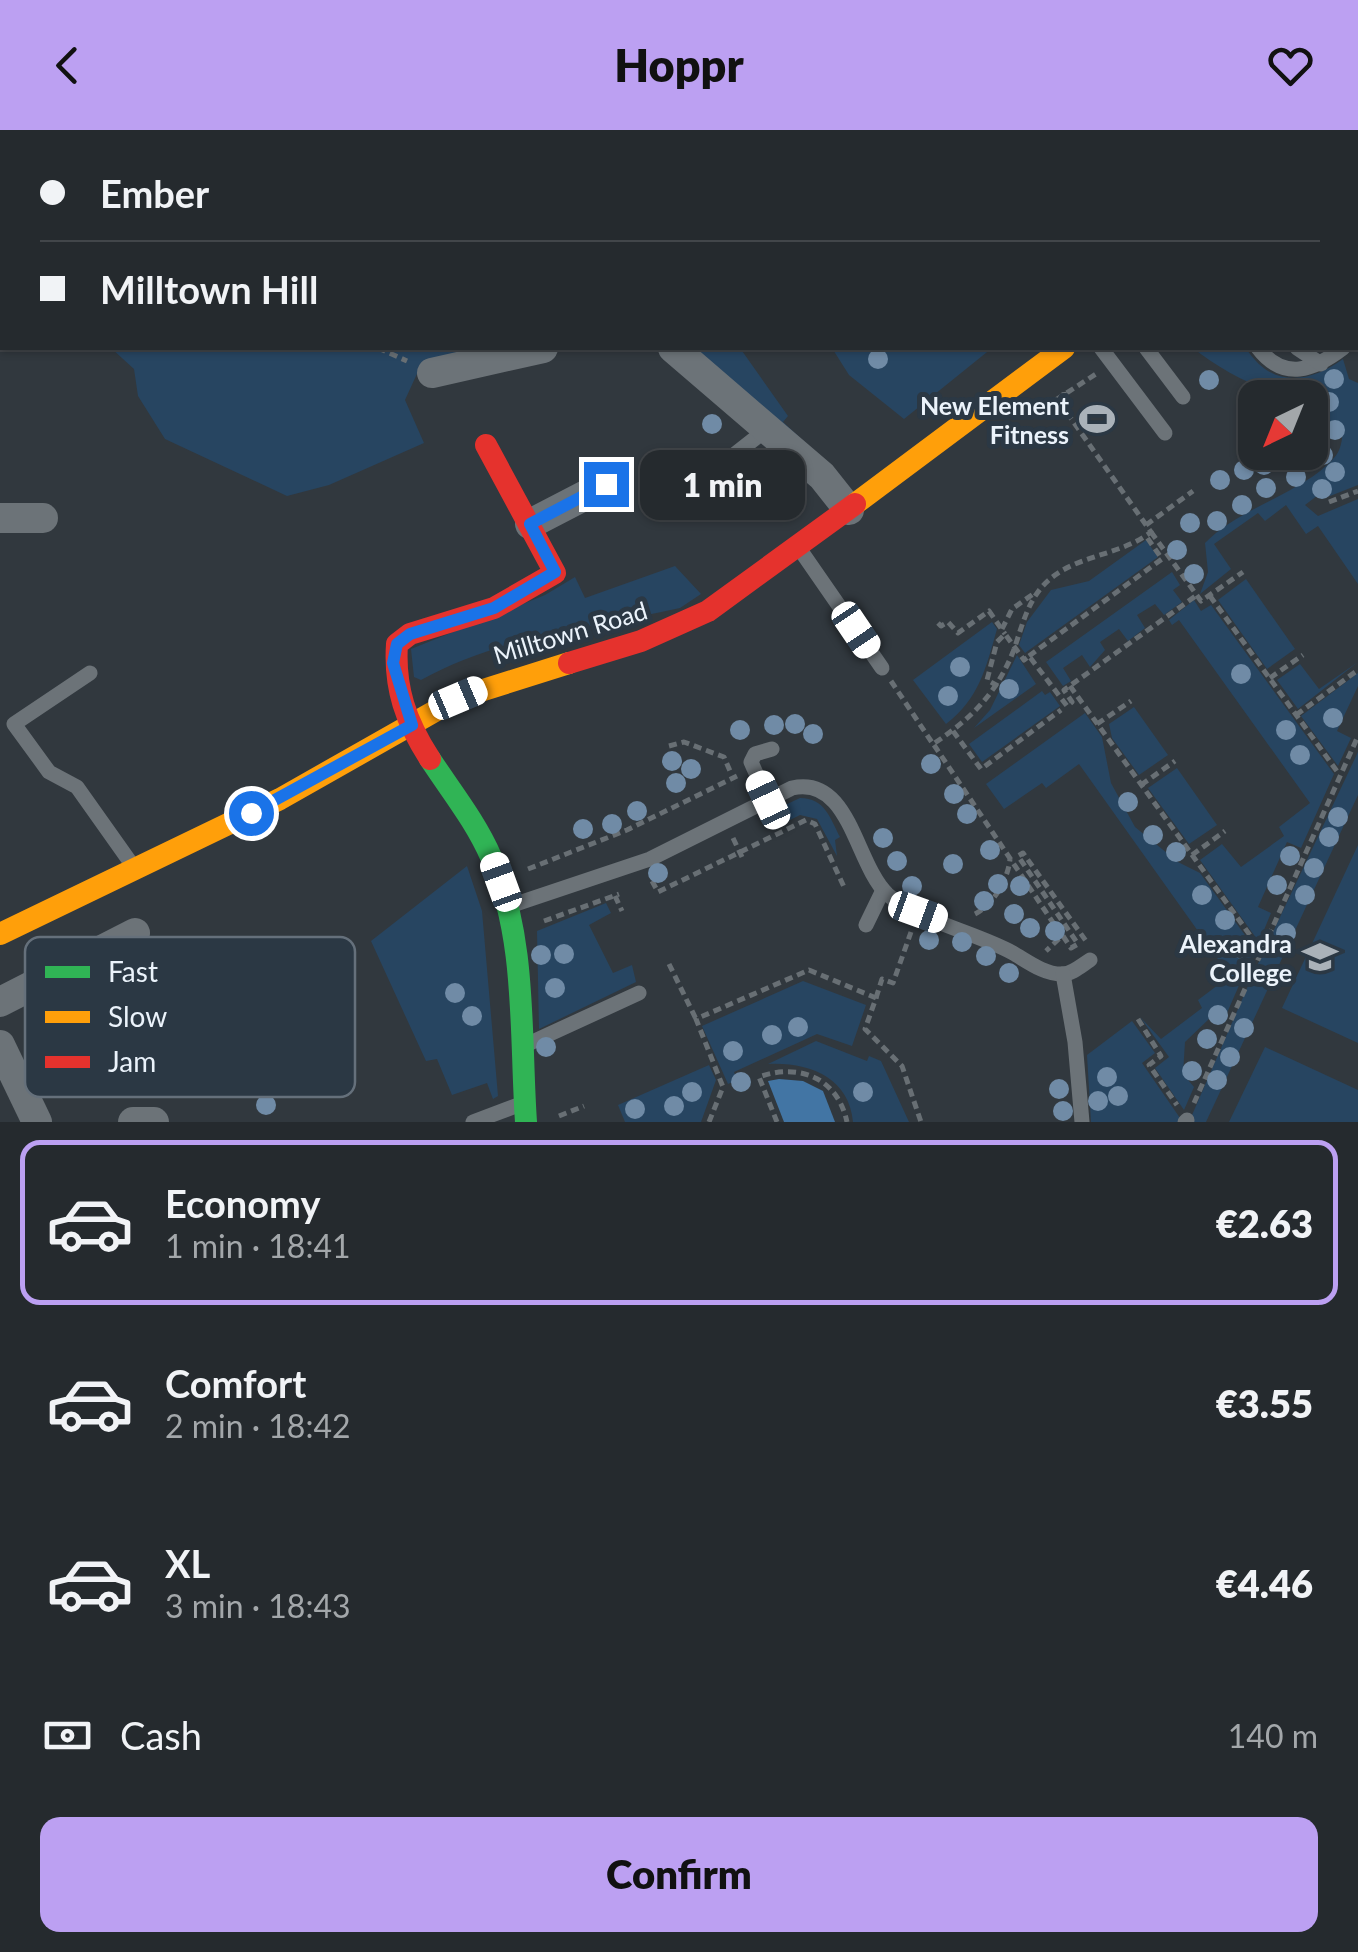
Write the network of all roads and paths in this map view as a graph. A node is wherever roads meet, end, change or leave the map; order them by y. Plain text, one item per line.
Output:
1 (534, 350) edge
2 (675, 350) edge
3 (1061, 350) edge
4 (1103, 350) edge
5 (1148, 350) edge
6 (1260, 350) edge
7 (1300, 350) edge
8 (1341, 350) edge
9 (1321, 364) junction
10 (432, 374) dead end
11 (1058, 381) dead end
12 (1183, 396) dead end
13 (767, 429) junction
14 (1165, 433) dead end
15 (486, 445) dead end
16 (726, 462) dead end
17 (606, 484) dead end
18 (1193, 491) dead end
19 (1358, 491) edge
20 (1329, 502) dead end
21 (848, 510) junction
22 (0, 518) edge
23 (43, 518) dead end
24 (530, 524) junction
25 (1146, 525) junction
26 (1149, 534) junction
27 (799, 548) junction
28 (1243, 572) dead end
29 (1042, 588) junction
30 (1197, 595) junction
31 (1210, 596) junction
32 (938, 623) dead end
33 (1003, 631) junction
34 (1014, 647) junction
35 (1303, 655) dead end
36 (1029, 656) junction
37 (882, 668) joint
38 (1358, 670) edge
39 (90, 673) dead end
40 (1270, 678) junction
41 (998, 686) junction
42 (1070, 686) junction
43 (1131, 701) dead end
44 (1061, 710) dead end
45 (1296, 714) junction
46 (1098, 724) junction
47 (412, 725) junction
48 (953, 731) junction
49 (1358, 736) edge
50 (933, 744) junction
51 (668, 746) dead end
52 (772, 749) dead end
53 (1174, 760) dead end
54 (754, 768) junction
55 (1339, 774) junction
56 (733, 778) junction
57 (1141, 784) junction
58 (768, 800) junction
59 (1225, 831) dead end
60 (1010, 856) junction
61 (1192, 856) junction
62 (135, 869) junction
63 (640, 886) dead end
64 (844, 886) dead end
65 (883, 890) junction
66 (628, 891) dead end
67 (520, 904) junction
68 (984, 922) dead end
69 (532, 925) dead end
70 (866, 925) dead end
71 (907, 931) dead end
72 (134, 933) dead end
73 (0, 934) edge
74 (1062, 936) junction
75 (126, 937) edge
76 (1086, 941) dead end
77 (1032, 946) dead end
78 (1260, 948) junction
79 (1090, 960) dead end
80 (668, 964) dead end
81 (1063, 974) junction
82 (25, 989) edge
83 (639, 993) dead end
84 (876, 998) junction
85 (0, 1002) edge
86 (696, 1019) junction
87 (1138, 1019) dead end
88 (0, 1044) edge
89 (520, 1048) junction
90 (25, 1097) edge
91 (25, 1097) edge
92 (584, 1106) dead end
93 (525, 1112) edge
94 (546, 1121) edge
95 (1186, 1121) edge
96 (37, 1122) edge
97 (132, 1122) edge
98 (154, 1122) edge
99 (473, 1122) edge
100 (709, 1122) edge
101 (777, 1122) edge
102 (847, 1122) edge
103 (921, 1122) edge
104 (1082, 1122) edge

1 - 10 street
2 - 13 street
3 - 21 main road, Milltown Road
4 - 14 lane
5 - 12 lane
6 - 9 lane
7 - 9 lane
8 - 9 lane
11 - 25 path
13 - 16 lane
13 - 21 street
15 - 24 main road
17 - 24 street
18 - 25 path
19 - 20 path
21 - 27 main road, Milltown Road
22 - 23 street
24 - 47 main road
25 - 26 path
26 - 29 path
26 - 30 path
26 - 36 path
27 - 37 lane
27 - 47 main road, Milltown Road
28 - 31 path
29 - 33 path
29 - 34 path
30 - 31 path
30 - 42 path
31 - 40 path
32 - 33 path
33 - 34 path
33 - 41 path
34 - 36 path
34 - 41 path
35 - 40 path
36 - 42 path
37 - 50 path
38 - 45 path
39 - 62 lane
40 - 45 path
41 - 48 path
42 - 46 path
43 - 46 path
44 - 48 path
45 - 55 path
46 - 57 path
47 - 62 main road, Milltown Road
47 - 67 main road
48 - 50 path
49 - 55 path
50 - 60 path
51 - 56 path
52 - 54 lane
53 - 57 path
54 - 56 path
54 - 58 lane
55 - 78 path
56 - 67 path
57 - 61 path
58 - 65 lane
58 - 67 lane
59 - 61 path
60 - 68 path
60 - 74 path
61 - 78 path
62 - 73 main road, Milltown Road
63 - 64 path
65 - 70 lane
65 - 81 lane
66 - 69 path
67 - 89 main road
71 - 84 path
72 - 75 street
74 - 76 path
74 - 77 path
78 - 95 path
79 - 81 lane
80 - 86 path
81 - 104 lane
82 - 85 street
83 - 89 lane
84 - 86 path
84 - 103 path
86 - 100 path
87 - 95 path
88 - 90 street
89 - 93 main road
91 - 96 street
92 - 94 path
93 - 99 lane
97 - 98 street
101 - 102 path

